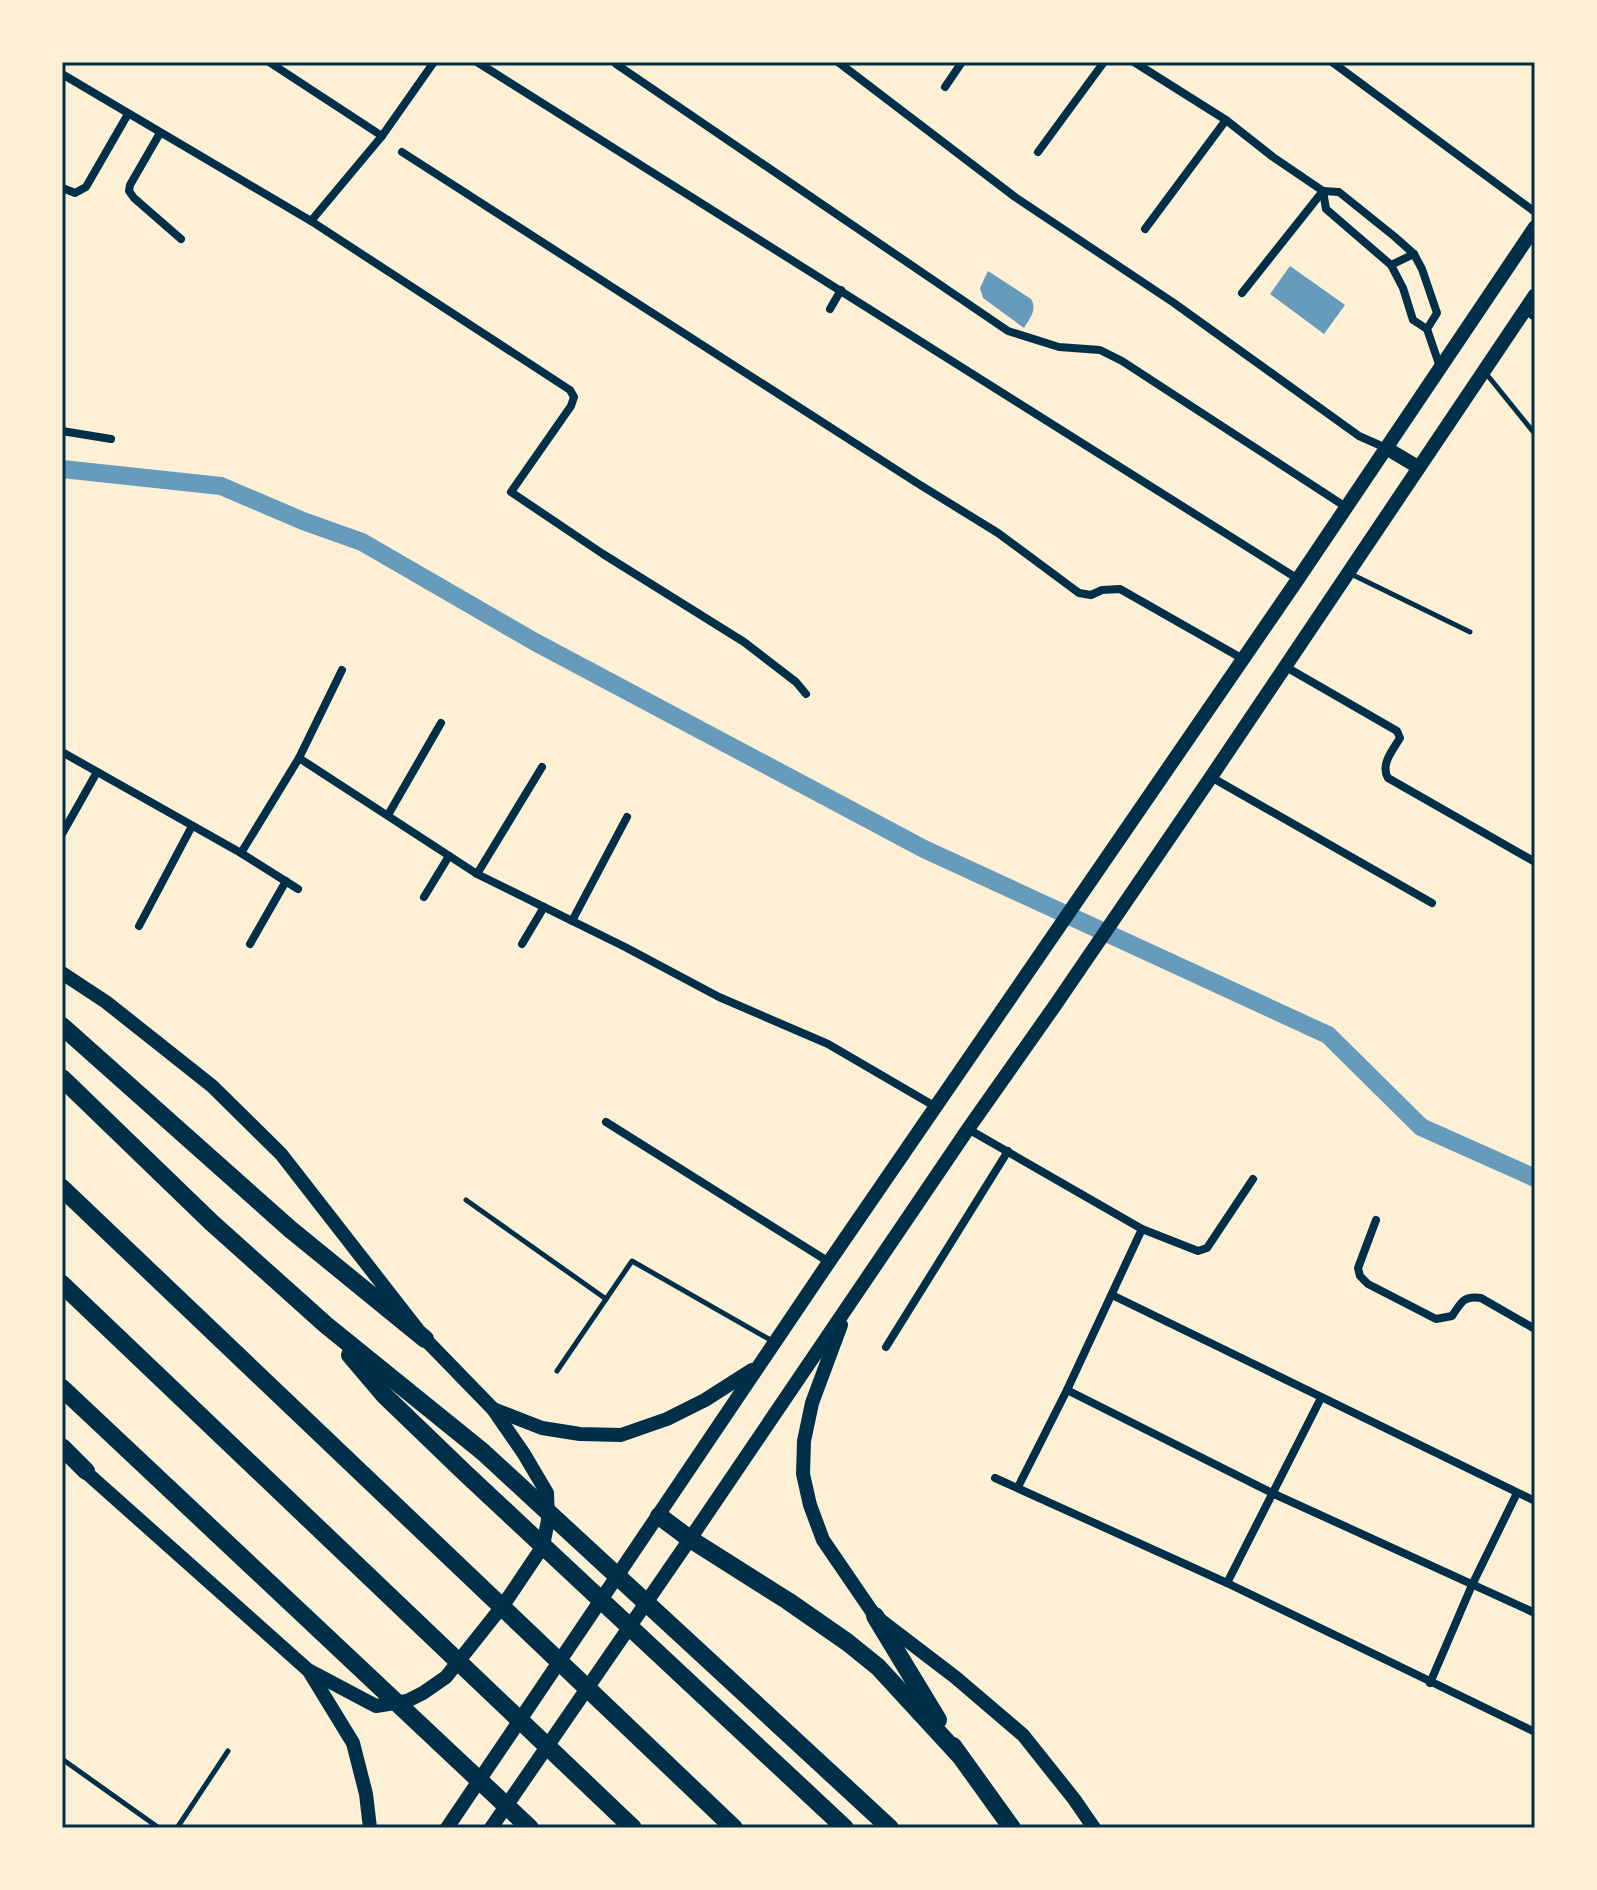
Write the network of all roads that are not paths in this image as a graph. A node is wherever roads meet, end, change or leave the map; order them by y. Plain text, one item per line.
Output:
1 (269, 62) edge
2 (434, 62) edge
3 (477, 62) edge
4 (838, 62) edge
5 (962, 62) edge
6 (1104, 62) edge
7 (1134, 62) edge
8 (1332, 62) edge
9 (616, 64) dead end
10 (62, 74) edge
11 (945, 87) dead end
12 (128, 114) junction
13 (1226, 120) junction
14 (160, 133) junction
15 (382, 136) junction
16 (402, 152) dead end
17 (1038, 152) dead end
18 (65, 189) dead end
19 (1323, 191) junction
20 (1535, 212) edge
21 (311, 221) junction
22 (1535, 227) edge
23 (1145, 229) dead end
24 (181, 239) dead end
25 (1414, 254) junction
26 (1391, 265) junction
27 (841, 290) junction
28 (1242, 293) dead end
29 (1535, 295) edge
30 (830, 309) dead end
31 (1529, 315) edge
32 (1427, 329) junction
33 (1440, 367) junction
34 (1484, 371) junction
35 (62, 431) edge
36 (1535, 434) edge
37 (111, 439) dead end
38 (1386, 448) junction
39 (1418, 467) junction
40 (1346, 507) junction
41 (1348, 573) junction
42 (1298, 579) junction
43 (1470, 632) dead end
44 (1243, 659) junction
45 (1286, 667) junction
46 (342, 670) dead end
47 (806, 694) dead end
48 (441, 723) dead end
49 (62, 752) edge
50 (299, 758) junction
51 (542, 767) dead end
52 (97, 772) junction
53 (1211, 777) junction
54 (388, 815) junction
55 (627, 817) dead end
56 (192, 826) junction
57 (62, 834) edge
58 (241, 853) junction
59 (449, 856) junction
60 (1535, 862) edge
61 (477, 874) junction
62 (286, 881) junction
63 (298, 889) dead end
64 (424, 897) dead end
65 (1432, 903) dead end
66 (544, 907) junction
67 (572, 921) junction
68 (139, 926) dead end
69 (250, 944) dead end
70 (522, 944) dead end
71 (62, 973) edge
72 (62, 1026) edge
73 (62, 1078) edge
74 (936, 1107) junction
75 (606, 1122) dead end
76 (968, 1129) junction
77 (1008, 1151) junction
78 (1253, 1179) dead end
79 (62, 1188) edge
80 (466, 1200) dead end
81 (1376, 1220) dead end
82 (1142, 1229) junction
83 (829, 1262) junction
84 (62, 1284) edge
85 (1112, 1295) junction
86 (606, 1299) junction
87 (849, 1303) junction
88 (326, 1325) junction
89 (1535, 1329) edge
90 (425, 1339) junction
91 (775, 1342) junction
92 (886, 1347) dead end
93 (759, 1365) junction
94 (557, 1371) dead end
95 (62, 1388) edge
96 (1067, 1390) junction
97 (1321, 1398) junction
98 (493, 1409) junction
99 (62, 1447) edge
100 (62, 1455) edge
101 (86, 1471) junction
102 (995, 1478) dead end
103 (1018, 1487) junction
104 (1272, 1493) junction
105 (1517, 1493) junction
106 (1535, 1501) edge
107 (659, 1516) junction
108 (690, 1539) junction
109 (1227, 1583) junction
110 (1472, 1585) junction
111 (1535, 1613) edge
112 (875, 1616) junction
113 (308, 1670) junction
114 (1430, 1683) junction
115 (1535, 1732) edge
116 (228, 1751) dead end
117 (959, 1755) junction
118 (62, 1759) edge
119 (159, 1828) edge
120 (177, 1828) edge
121 (370, 1828) edge
122 (447, 1828) edge
123 (491, 1828) edge
124 (530, 1828) edge
125 (633, 1828) edge
126 (734, 1828) edge
127 (845, 1828) edge
128 (890, 1828) edge
129 (1012, 1828) edge
130 (1094, 1828) edge

1 - 15 street
2 - 15 street
3 - 27 street
4 - 38 street
5 - 11 street
6 - 17 street
7 - 13 street
8 - 20 street
9 - 40 street
10 - 12 street
12 - 14 street
12 - 18 street
13 - 19 street
13 - 23 street
14 - 21 street
14 - 24 street
15 - 21 street
16 - 44 street
19 - 25 street
19 - 26 street
19 - 28 street
21 - 47 street
22 - 33 main road
25 - 26 street
25 - 32 street
26 - 32 street
27 - 30 street
27 - 42 street
29 - 31 main road
31 - 34 main road
32 - 33 street
33 - 38 main road
34 - 36 lane
34 - 39 main road
35 - 37 street
38 - 39 main road
38 - 40 main road
39 - 41 main road
40 - 42 main road
41 - 43 lane
41 - 45 main road
42 - 44 main road
44 - 74 main road
45 - 53 main road
45 - 60 street
46 - 50 street
48 - 54 street
49 - 52 street
50 - 54 street
50 - 58 street
51 - 61 street
52 - 56 street
52 - 57 street
53 - 65 street
53 - 76 main road
54 - 59 street
55 - 67 street
56 - 58 street
56 - 68 street
58 - 62 street
59 - 61 street
59 - 64 street
61 - 66 street
62 - 63 street
62 - 69 street
66 - 67 street
66 - 70 street
67 - 74 street
71 - 90 main road
72 - 90 highway
73 - 88 highway
74 - 83 main road
75 - 83 street
76 - 77 street
76 - 87 main road
77 - 82 street
77 - 92 street
78 - 82 street
79 - 126 highway
80 - 86 lane
81 - 89 street
82 - 85 street
83 - 91 main road
84 - 125 highway
85 - 96 street
85 - 97 street
86 - 91 lane
86 - 94 lane
87 - 108 main road
87 - 112 main road
88 - 127 highway
88 - 128 highway
90 - 98 main road
91 - 93 main road
93 - 98 main road
93 - 107 main road
95 - 124 highway
96 - 103 street
96 - 104 street
97 - 104 street
97 - 105 street
98 - 113 main road
99 - 101 highway
100 - 101 main road
101 - 113 main road
102 - 103 street
103 - 109 street
104 - 109 street
104 - 110 street
105 - 106 street
105 - 110 street
107 - 108 highway
107 - 122 main road
108 - 117 highway
108 - 123 main road
109 - 114 street
110 - 111 street
110 - 114 street
112 - 117 highway
112 - 130 main road
113 - 121 main road
114 - 115 street
116 - 120 lane
117 - 129 highway
118 - 119 lane

